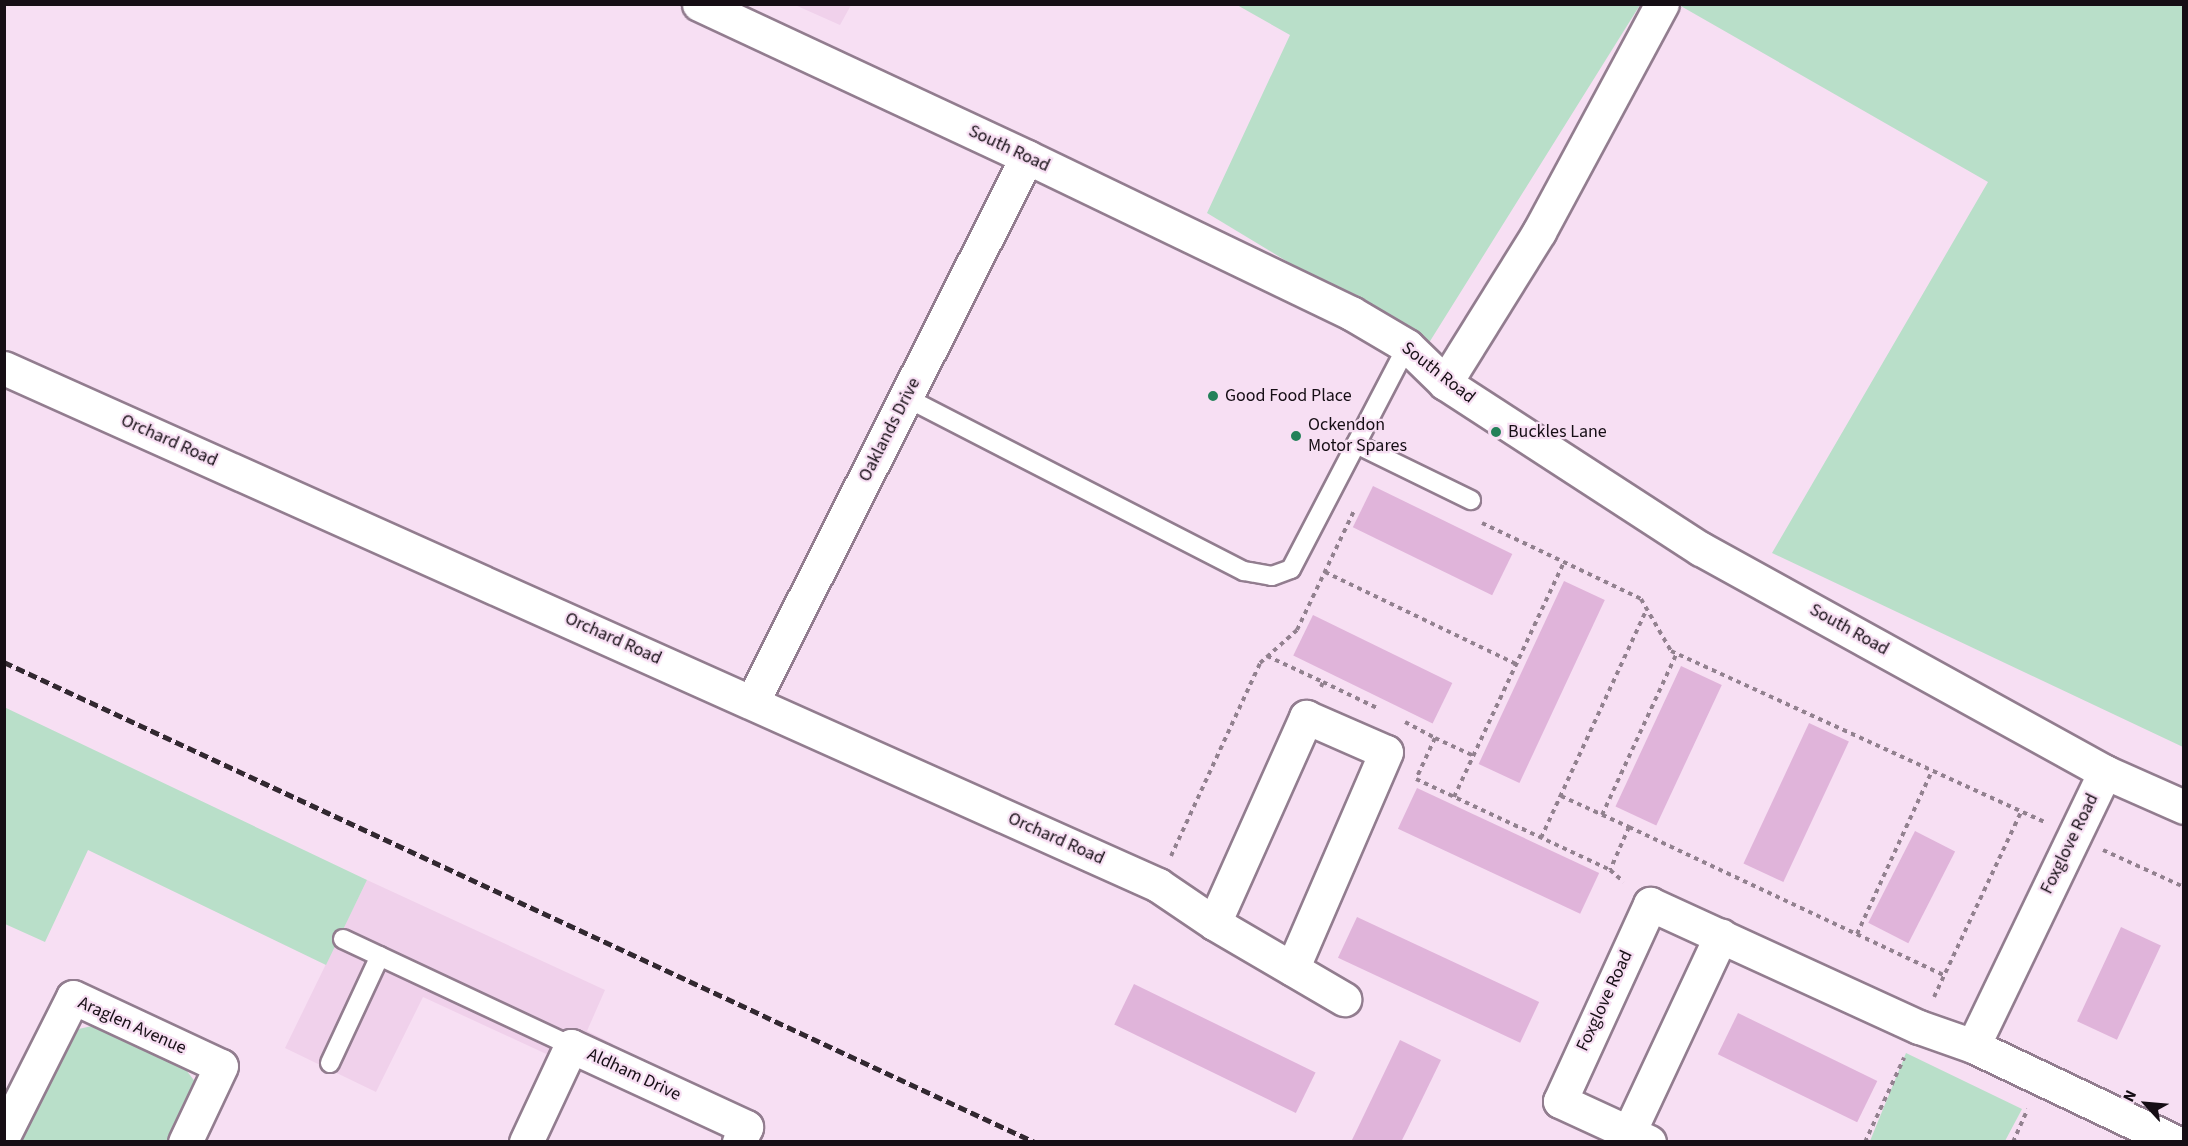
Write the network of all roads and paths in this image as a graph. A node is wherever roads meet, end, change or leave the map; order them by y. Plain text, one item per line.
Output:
1 (699, 4) edge
2 (1662, 4) edge
3 (1027, 157) junction
4 (1407, 346) junction
5 (4, 368) edge
6 (1445, 383) junction
7 (907, 398) junction
8 (1356, 444) junction
9 (1471, 500) joint
10 (1355, 509) dead end
11 (1564, 562) junction
12 (1325, 572) junction
13 (1647, 609) junction
14 (1677, 653) junction
15 (1267, 656) junction
16 (1516, 664) junction
17 (1323, 682) junction
18 (752, 702) junction
19 (1383, 711) dead end
20 (1306, 717) junction
21 (1402, 720) dead end
22 (1435, 738) junction
23 (1474, 756) junction
24 (1932, 771) junction
25 (2105, 772) junction
26 (1561, 796) junction
27 (1454, 797) junction
28 (2184, 807) edge
29 (2020, 812) junction
30 (1602, 815) junction
31 (1629, 827) junction
32 (2074, 836) junction
33 (1541, 838) junction
34 (1610, 870) junction
35 (1158, 885) junction
36 (2184, 887) edge
37 (1650, 904) junction
38 (1214, 923) junction
39 (1857, 934) junction
40 (1721, 936) junction
41 (344, 939) dead end
42 (380, 956) junction
43 (1292, 969) junction
44 (1945, 976) junction
45 (1344, 999) dead end
46 (1919, 1027) junction
47 (571, 1046) junction
48 (1973, 1046) junction
49 (330, 1063) dead end
50 (4, 1134) edge
51 (1639, 1137) edge
52 (185, 1142) edge
53 (526, 1142) edge
54 (739, 1142) edge
55 (1865, 1142) edge
56 (2175, 1142) edge

1 - 3 street, South Road
2 - 6 street
3 - 4 street, South Road
3 - 7 street, Oaklands Drive
4 - 6 street, South Road
4 - 8 lane
5 - 18 street, Orchard Road
6 - 25 street, South Road
7 - 8 lane
7 - 18 street, Oaklands Drive
8 - 9 lane
9 - 11 path
10 - 12 path
11 - 13 path
11 - 16 path
12 - 15 path
12 - 16 path
13 - 14 path
13 - 26 path
14 - 24 path
14 - 30 path
15 - 17 path
15 - 35 path
16 - 23 path
17 - 19 path
17 - 20 path
18 - 35 street, Orchard Road
20 - 38 street
20 - 43 street
21 - 22 path
22 - 23 path
22 - 27 path
23 - 27 path
24 - 29 path
24 - 39 path
25 - 28 street, South Road
25 - 32 street, Foxglove Road
26 - 30 path
26 - 33 path
27 - 33 path
29 - 32 path
29 - 44 path
30 - 31 path
31 - 34 path
31 - 39 path
32 - 36 path
32 - 48 street, Foxglove Road
33 - 34 path
34 - 37 path
35 - 38 street, Orchard Road
37 - 40 street
37 - 51 street, Foxglove Road
38 - 43 street, Orchard Road
39 - 44 path
40 - 46 street
40 - 51 street, Foxglove Road
41 - 42 lane
42 - 47 lane
42 - 49 lane
43 - 45 street, Orchard Road
44 - 46 path
46 - 48 street
46 - 55 path
47 - 53 street, Aldham Drive
47 - 54 street, Aldham Drive
48 - 56 street
50 - 52 street, Araglen Avenue

